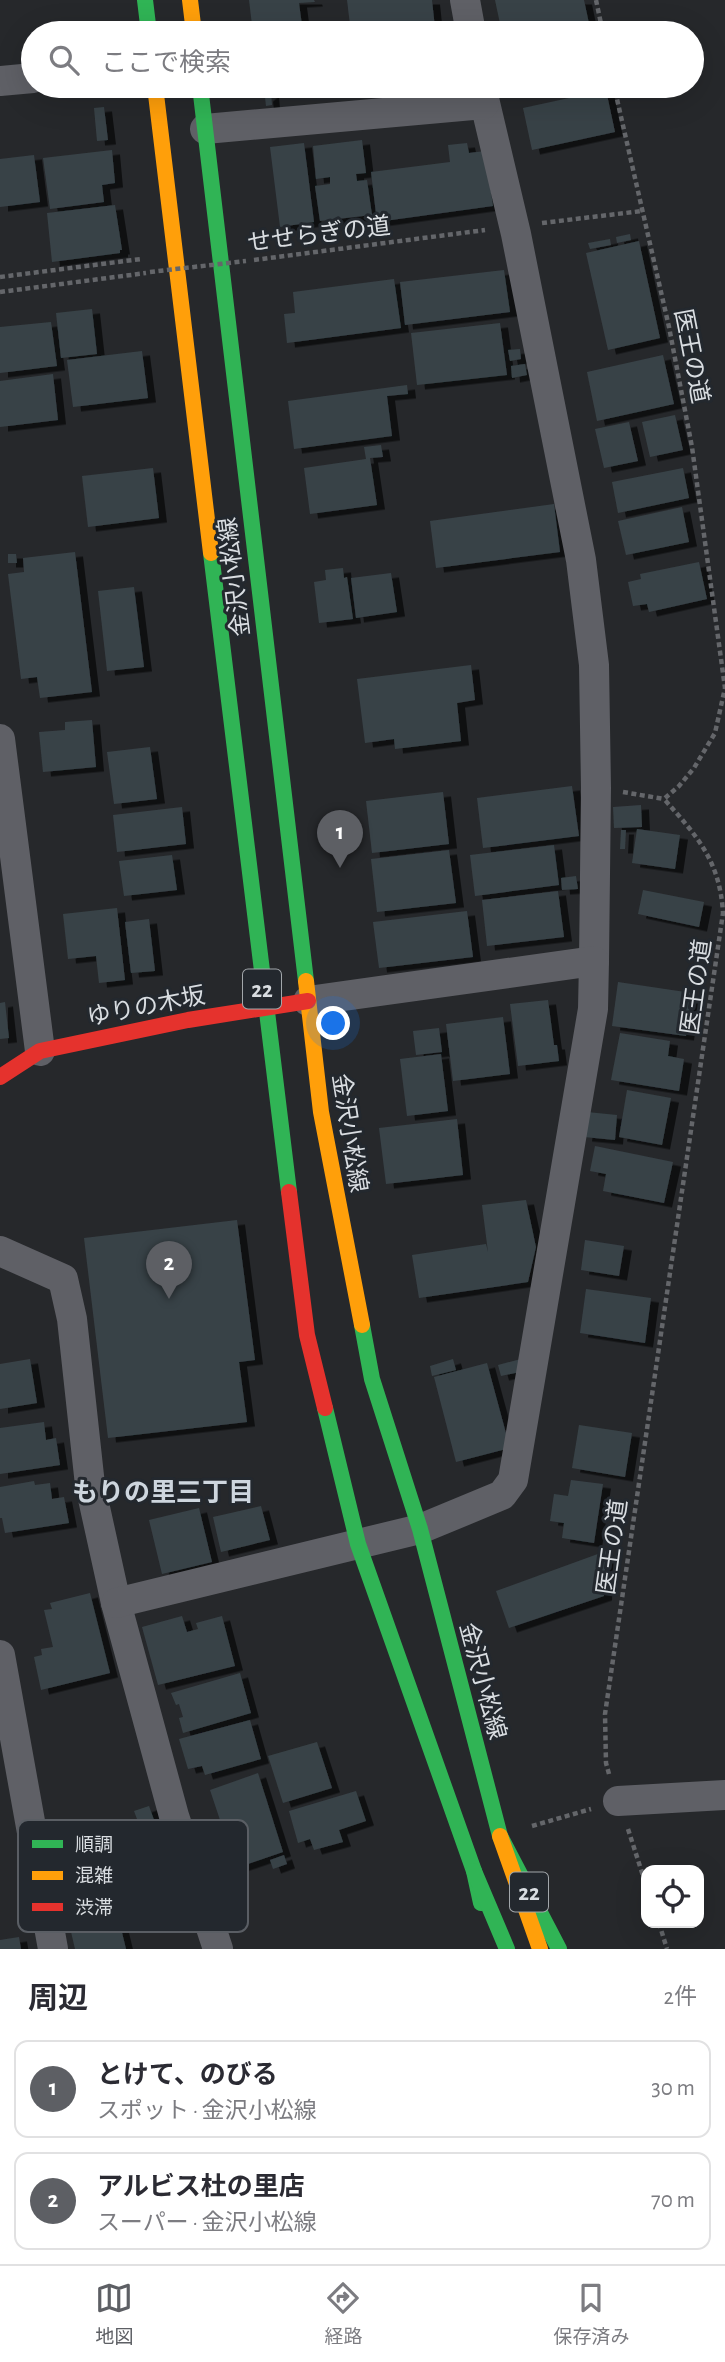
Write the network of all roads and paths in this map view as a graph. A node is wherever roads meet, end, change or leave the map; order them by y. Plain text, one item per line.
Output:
1 (145, 0) edge
2 (190, 0) edge
3 (465, 0) edge
4 (596, 0) edge
5 (148, 21) edge
6 (193, 21) edge
7 (469, 21) edge
8 (600, 21) edge
9 (21, 79) edge
10 (0, 81) edge
11 (156, 98) edge
12 (201, 98) edge
13 (458, 98) edge
14 (483, 98) edge
15 (617, 98) edge
16 (205, 129) junction
17 (642, 211) junction
18 (514, 227) junction
19 (175, 255) junction
20 (0, 277) edge
21 (0, 292) edge
22 (0, 739) edge
23 (596, 788) junction
24 (664, 799) junction
25 (594, 961) junction
26 (308, 1000) junction
27 (265, 1007) junction
28 (40, 1051) junction
29 (0, 1077) edge
30 (0, 1251) edge
31 (420, 1529) junction
32 (358, 1544) junction
33 (116, 1603) junction
34 (0, 1655) edge
35 (725, 1795) edge
36 (618, 1801) junction
37 (30, 1820) edge
38 (175, 1820) edge
39 (500, 1836) junction
40 (641, 1870) edge
41 (474, 1871) junction
42 (661, 1928) edge
43 (212, 1932) edge
44 (218, 1949) edge
45 (491, 1949) edge
46 (506, 1949) edge
47 (540, 1949) edge
48 (559, 1949) edge
49 (667, 1949) edge

1 - 5 main road
2 - 6 main road
3 - 7 street
4 - 8 path
9 - 10 street
11 - 19 main road, 金沢小松線 / 22
12 - 16 main road, 金沢小松線 / 22
13 - 16 street
14 - 18 street
15 - 17 path, 医王の道
16 - 26 main road, 金沢小松線 / 22
17 - 18 path, せせらぎの道
17 - 24 path, 医王の道
18 - 21 path, せせらぎの道, bridge
18 - 23 street
19 - 20 path
19 - 27 main road, 金沢小松線 / 22
22 - 28 street
23 - 24 path
23 - 25 street
24 - 36 path, 医王の道
25 - 26 street
25 - 31 street
26 - 27 main road, ゆりの木坂
26 - 31 main road, 金沢小松線 / 22
27 - 28 main road, ゆりの木坂
27 - 32 main road, 金沢小松線 / 22
28 - 29 main road, ゆりの木坂
30 - 33 street
31 - 32 street
31 - 39 main road, 金沢小松線 / 22
32 - 33 street
32 - 41 main road, 金沢小松線 / 22
33 - 38 street
34 - 37 street
35 - 36 street
36 - 39 path
36 - 40 path, 医王の道
39 - 47 main road
39 - 48 main road, 金沢小松線 / 22
41 - 45 main road, 金沢小松線 / 22
41 - 46 main road
42 - 49 path
43 - 44 street

